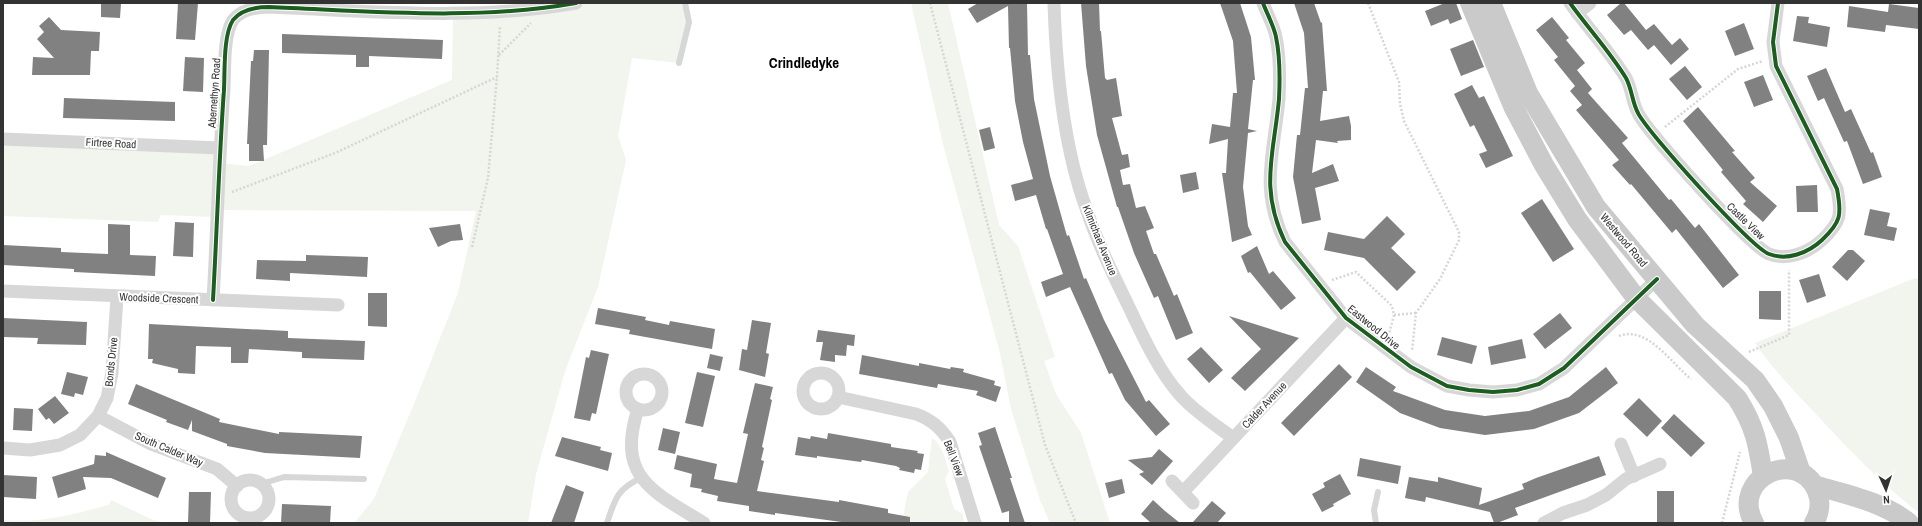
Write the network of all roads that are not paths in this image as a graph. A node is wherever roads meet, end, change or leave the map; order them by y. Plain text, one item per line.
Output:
1 (576, 3) edge
2 (685, 3) edge
3 (1054, 3) edge
4 (1263, 3) edge
5 (1470, 3) edge
6 (1491, 3) edge
7 (1590, 3) edge
8 (1778, 3) edge
9 (519, 7) edge
10 (1574, 8) edge
11 (679, 63) dead end
12 (3, 139) edge
13 (220, 148) junction
14 (1657, 280) junction
15 (3, 291) edge
16 (117, 297) junction
17 (1636, 298) junction
18 (214, 300) junction
19 (338, 305) dead end
20 (1346, 318) junction
21 (838, 397) dead end
22 (638, 409) dead end
23 (98, 416) junction
24 (1233, 438) junction
25 (1622, 444) dead end
26 (3, 448) edge
27 (1660, 464) dead end
28 (1634, 476) junction
29 (1763, 476) junction
30 (641, 478) junction
31 (364, 479) dead end
32 (1808, 479) junction
33 (1172, 481) dead end
34 (262, 484) junction
35 (237, 486) junction
36 (1183, 492) junction
37 (1378, 492) dead end
38 (1193, 503) dead end
39 (1748, 518) edge
40 (607, 523) edge
41 (704, 523) edge
42 (975, 523) edge
43 (1376, 523) edge
44 (1544, 523) edge
45 (1814, 523) edge
46 (1909, 523) edge

1 - 9 street, Abernethyn Road
2 - 11 lane
3 - 24 street, Kilmichael Avenue
4 - 20 street, Eastwood Drive
5 - 17 main road, Westwood Road
6 - 14 main road, Westwood Road
7 - 10 street, Castle View
8 - 10 street, Castle View
9 - 13 street, Abernethyn Road
12 - 13 street, Firtree Road
13 - 18 street, Abernethyn Road
14 - 17 street, Eastwood Drive
14 - 32 main road, Westwood Road
15 - 16 street, Woodside Crescent
16 - 18 street, Woodside Crescent
16 - 23 street, Bonds Drive
17 - 20 street, Eastwood Drive
17 - 29 main road, Westwood Road
18 - 19 street, Woodside Crescent
20 - 24 street, Calder Avenue
21 - 42 street, Bell View
22 - 30 street
23 - 26 street, Bonds Drive
23 - 35 street, South Calder Way
24 - 36 street, Calder Avenue
25 - 28 street
27 - 28 street
28 - 44 street
29 - 32 main road
29 - 39 main road
30 - 40 lane
30 - 41 street
31 - 34 lane
32 - 45 main road, Westwood Road
32 - 46 main road
33 - 36 street
34 - 35 street
34 - 35 street
36 - 38 street
37 - 43 lane

